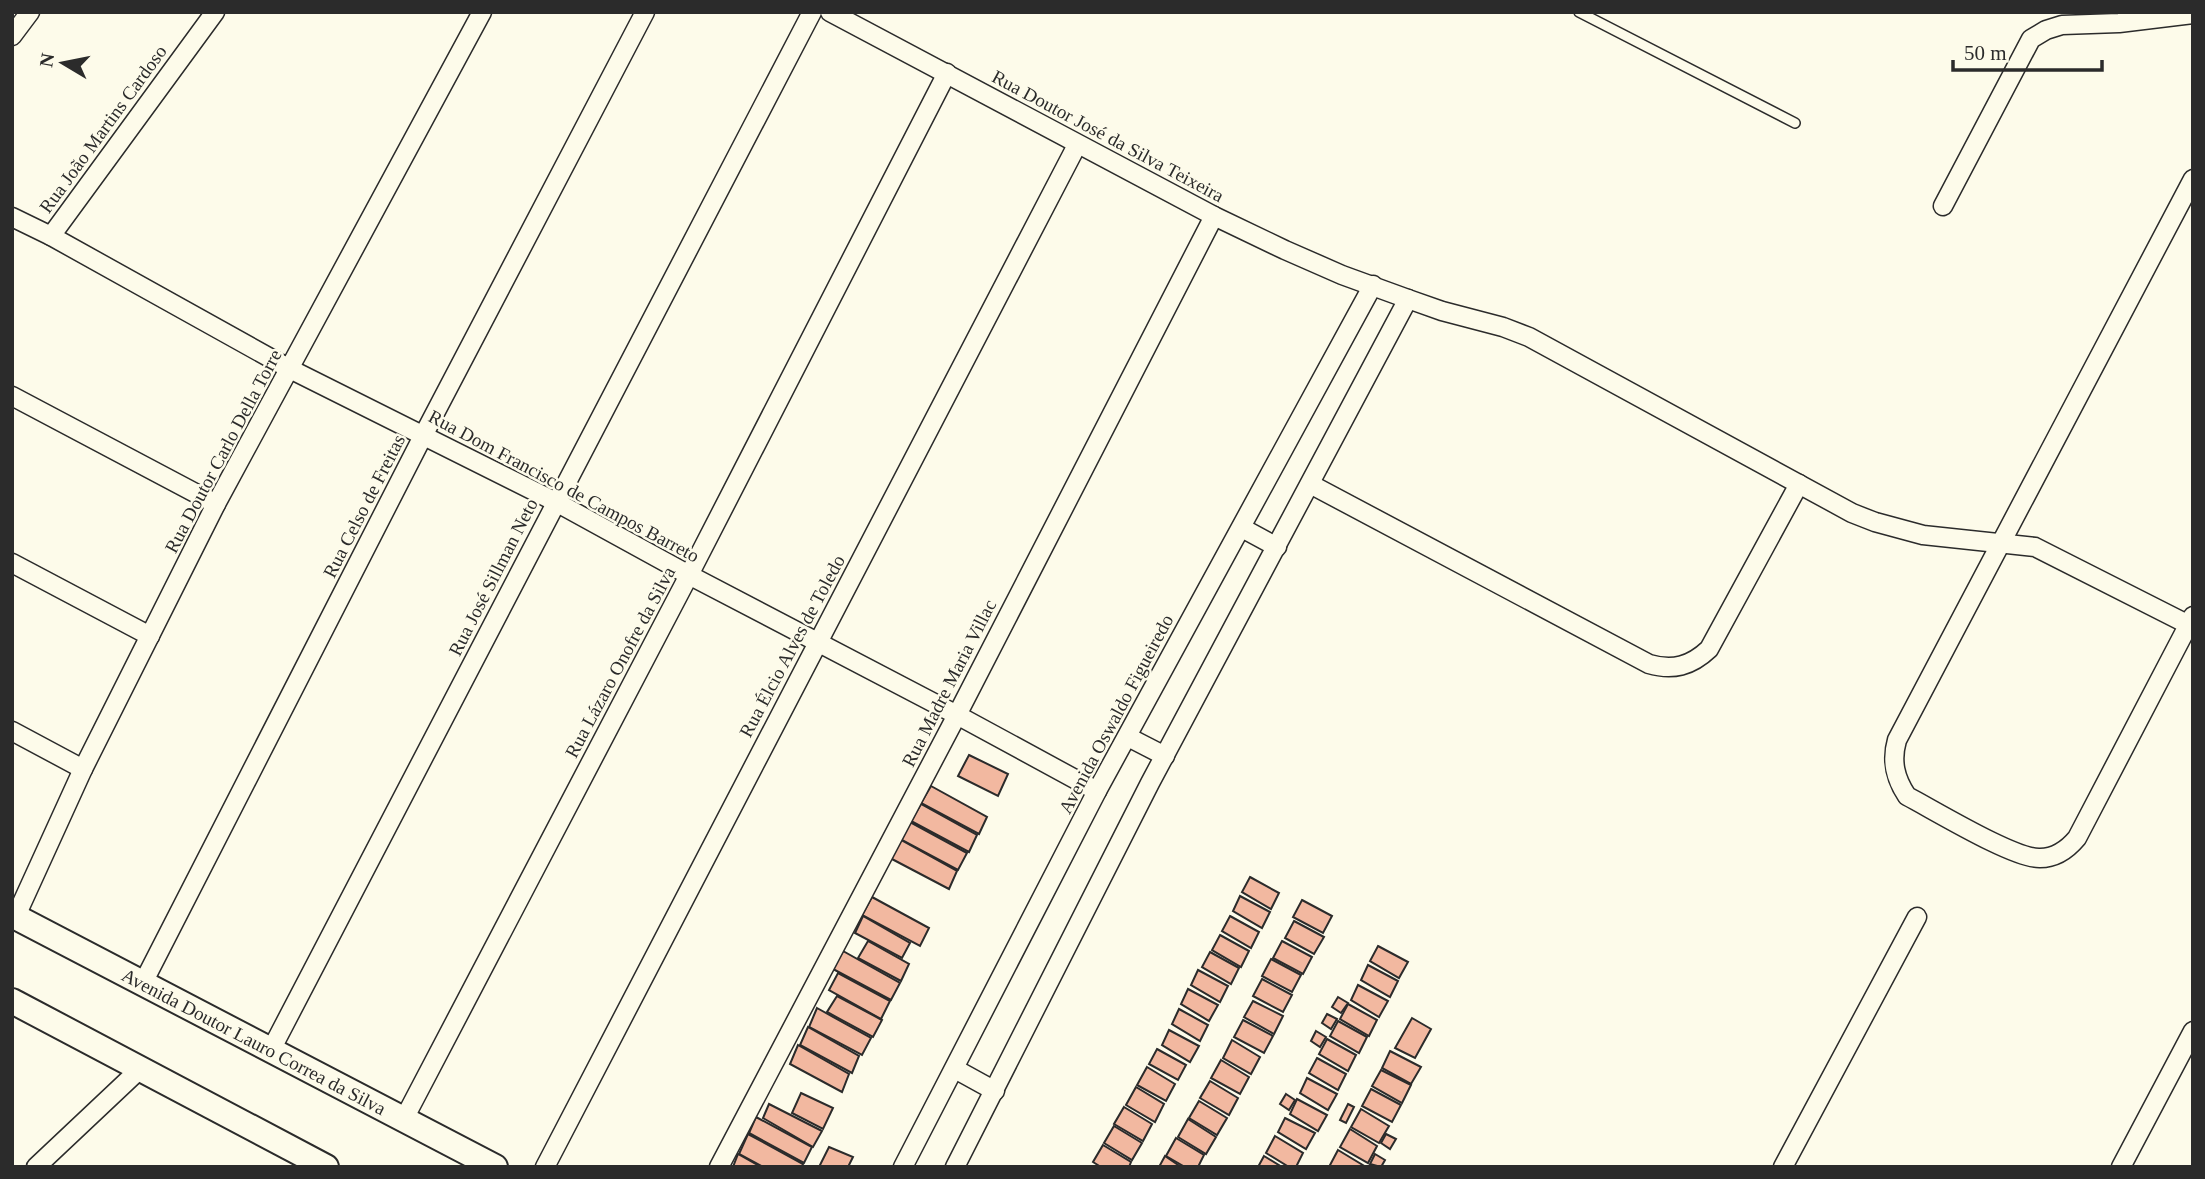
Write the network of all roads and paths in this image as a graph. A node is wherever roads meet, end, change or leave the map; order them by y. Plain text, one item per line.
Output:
1 (30, 12) edge
2 (215, 12) edge
3 (482, 12) edge
4 (645, 12) edge
5 (812, 12) edge
6 (830, 12) edge
7 (1579, 12) edge
8 (2193, 14) edge
9 (12, 36) edge
10 (947, 74) junction
11 (1795, 123) dead end
12 (1077, 145) junction
13 (2193, 179) edge
14 (1943, 206) dead end
15 (1214, 216) junction
16 (12, 217) edge
17 (51, 236) junction
18 (1373, 285) junction
19 (1408, 299) junction
20 (290, 369) junction
21 (12, 396) edge
22 (423, 436) junction
23 (1310, 484) junction
24 (1799, 484) junction
25 (555, 502) junction
26 (216, 504) junction
27 (1242, 528) junction
28 (2001, 542) junction
29 (1277, 547) junction
30 (12, 563) edge
31 (689, 575) junction
32 (2191, 623) edge
33 (150, 636) junction
34 (818, 643) junction
35 (957, 715) junction
36 (12, 731) edge
37 (1128, 737) junction
38 (1165, 756) junction
39 (83, 769) junction
40 (1097, 791) junction
41 (14, 916) edge
42 (1917, 916) dead end
43 (143, 983) junction
44 (12, 1001) edge
45 (2193, 1031) edge
46 (271, 1050) junction
47 (140, 1069) junction
48 (956, 1069) junction
49 (995, 1091) junction
50 (404, 1119) junction
51 (317, 1165) edge
52 (36, 1167) edge
53 (495, 1167) edge
54 (545, 1167) edge
55 (719, 1167) edge
56 (903, 1167) edge
57 (955, 1167) edge
58 (1783, 1167) edge
59 (2121, 1167) edge

1 - 9 street
2 - 17 street, Rua João Martins Cardoso
3 - 20 street, Rua Doutor Carlo Della Torre
4 - 22 street, Rua Celso de Freitas
5 - 25 street, Rua José Sillman Neto
6 - 10 street, Rua Doutor José da Silva Teixeira
7 - 11 lane
8 - 14 street
10 - 12 street, Rua Doutor José da Silva Teixeira
10 - 31 street, Rua Lázaro Onofre da Silva
12 - 15 street, Rua Doutor José da Silva Teixeira
12 - 34 street, Rua Élcio Alves de Toledo
13 - 28 street
15 - 18 street, Rua Doutor José da Silva Teixeira
15 - 35 street, Rua Madre Maria Villac
16 - 17 street, Rua Dom Francisco de Campos Barreto
17 - 20 street, Rua Dom Francisco de Campos Barreto
18 - 19 street, Rua Doutor José da Silva Teixeira
18 - 27 street, Avenida Oswaldo Figueiredo
19 - 23 street
19 - 24 street, Rua Doutor José da Silva Teixeira
20 - 22 street, Rua Dom Francisco de Campos Barreto
20 - 26 street, Rua Doutor Carlo Della Torre
21 - 26 street
22 - 25 street, Rua Dom Francisco de Campos Barreto
22 - 43 street, Rua Celso de Freitas
23 - 24 street
23 - 29 street
24 - 28 street, Rua Doutor José da Silva Teixeira
25 - 31 street, Rua Dom Francisco de Campos Barreto
25 - 46 street, Rua José Sillman Neto
26 - 33 street, Rua Doutor Carlo Della Torre
27 - 29 street
27 - 37 street, Avenida Oswaldo Figueiredo
28 - 32 street, Rua Doutor José da Silva Teixeira
28 - 32 street
29 - 38 street
30 - 33 street
31 - 34 street, Rua Dom Francisco de Campos Barreto
31 - 50 street, Rua Lázaro Onofre da Silva
33 - 39 street, Rua Doutor Carlo Della Torre
34 - 35 street, Rua Dom Francisco de Campos Barreto
34 - 54 street, Rua Élcio Alves de Toledo
35 - 40 street, Rua Dom Francisco de Campos Barreto
35 - 55 street, Rua Madre Maria Villac
36 - 39 street
37 - 38 street
37 - 40 street, Avenida Oswaldo Figueiredo
38 - 49 street
39 - 41 street, Rua Doutor Carlo Della Torre
40 - 48 street, Avenida Oswaldo Figueiredo
41 - 43 main road, Avenida Doutor Lauro Correa da Silva
42 - 58 street
43 - 46 main road, Avenida Doutor Lauro Correa da Silva
44 - 47 main road
45 - 59 street
46 - 50 main road, Avenida Doutor Lauro Correa da Silva
47 - 51 main road
47 - 52 street
48 - 49 street
48 - 56 street, Avenida Oswaldo Figueiredo
49 - 57 street
50 - 53 main road, Avenida Doutor Lauro Correa da Silva

